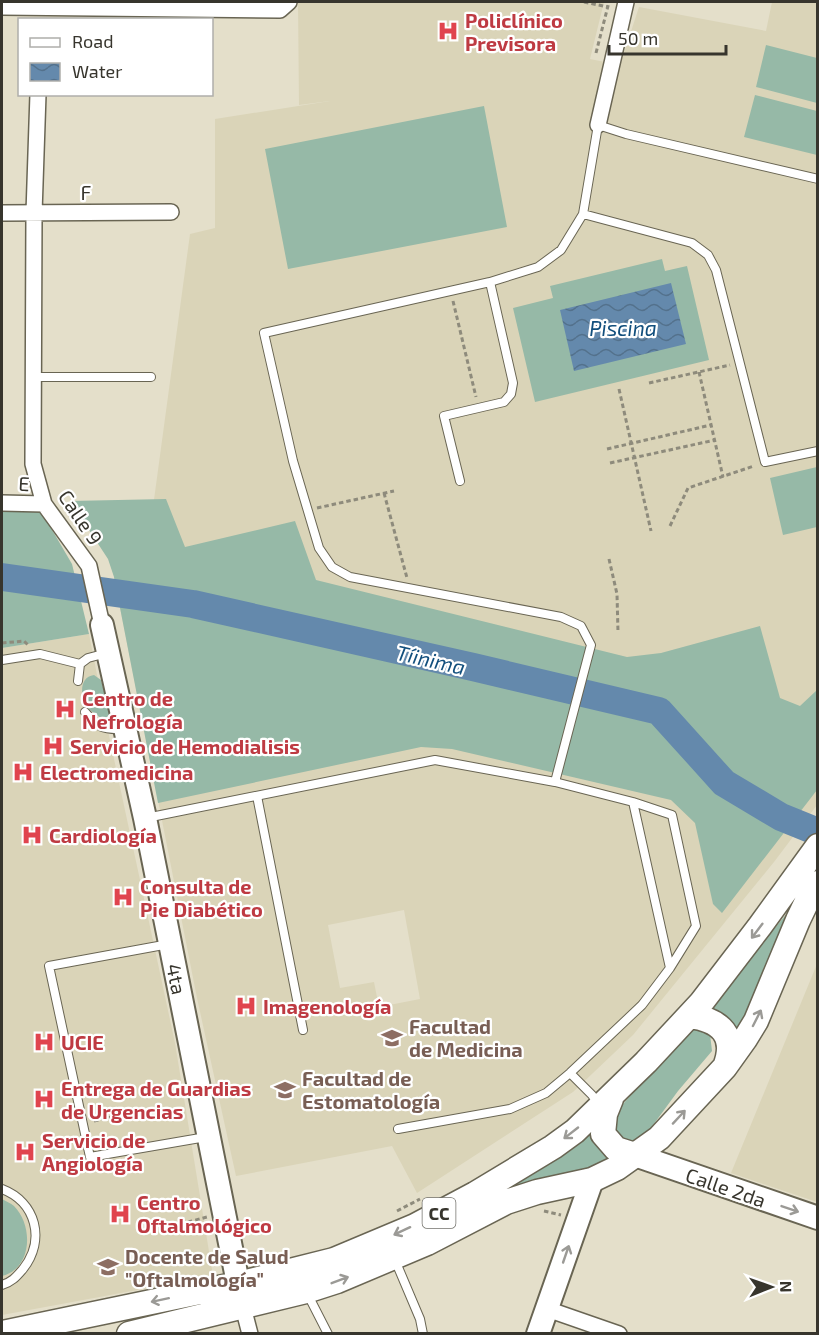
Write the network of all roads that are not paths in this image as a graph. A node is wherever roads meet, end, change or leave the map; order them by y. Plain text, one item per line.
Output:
1 (626, 2) edge
2 (285, 6) edge
3 (2, 7) edge
4 (42, 9) edge
5 (38, 96) edge
6 (598, 126) junction
7 (818, 179) edge
8 (171, 212) dead end
9 (2, 213) edge
10 (34, 213) junction
11 (583, 214) junction
12 (490, 282) junction
13 (34, 377) junction
14 (152, 377) dead end
15 (818, 451) edge
16 (460, 481) dead end
17 (2, 502) edge
18 (44, 504) junction
19 (102, 625) joint
20 (108, 653) junction
21 (2, 660) edge
22 (80, 664) junction
23 (78, 681) dead end
24 (86, 712) dead end
25 (125, 729) junction
26 (555, 782) junction
27 (257, 796) junction
28 (633, 802) junction
29 (145, 818) junction
30 (818, 846) edge
31 (806, 887) edge
32 (170, 944) junction
33 (670, 968) junction
34 (690, 1016) junction
35 (303, 1029) dead end
36 (725, 1067) junction
37 (570, 1073) junction
38 (606, 1105) junction
39 (398, 1129) dead end
40 (210, 1137) junction
41 (635, 1155) junction
42 (592, 1180) junction
43 (2, 1189) edge
44 (818, 1218) edge
45 (394, 1258) junction
46 (2, 1285) edge
47 (306, 1291) junction
48 (241, 1296) junction
49 (547, 1309) junction
50 (2, 1333) edge
51 (129, 1334) edge
52 (250, 1334) edge
53 (328, 1334) edge
54 (423, 1334) edge
55 (538, 1334) edge
56 (619, 1334) edge

1 - 6 street
2 - 4 street
3 - 4 street
5 - 10 street, Calle 9
6 - 7 lane
6 - 11 lane
8 - 10 street, F
9 - 10 street, F
10 - 13 street, Calle 9
11 - 12 lane
11 - 15 lane
12 - 16 lane
12 - 26 lane
13 - 14 lane
13 - 18 street, Calle 9
17 - 18 street, E
18 - 19 street, Calle 9
19 - 20 street, 4ta
20 - 22 lane
20 - 25 street, 4ta
21 - 22 lane
22 - 23 lane
24 - 25 lane
25 - 29 street, 4ta
26 - 27 lane
26 - 28 lane
27 - 29 lane
27 - 35 lane
28 - 33 lane
28 - 33 lane
29 - 32 street, 4ta
30 - 31 main road, CC
31 -> 34 main road, CC
36 -> 31 main road, CC
32 - 40 street, 4ta
32 - 40 lane
33 - 37 lane
34 - 36 main road
34 - 38 main road, CC
41 -> 36 main road, CC
37 - 38 lane
37 - 39 lane
38 - 41 main road
38 -> 48 main road, CC
40 - 48 street, 4ta
41 - 42 main road, CC
41 -> 44 street, Calle 2da
42 - 45 main road, CC
49 -> 42 street
43 - 46 lane
47 -> 45 main road, CC
45 - 54 lane
47 - 48 main road, CC
47 - 53 lane
48 -> 50 main road, CC
48 - 51 main road, CC
48 - 52 street, 4ta
49 - 55 street
49 - 56 street

